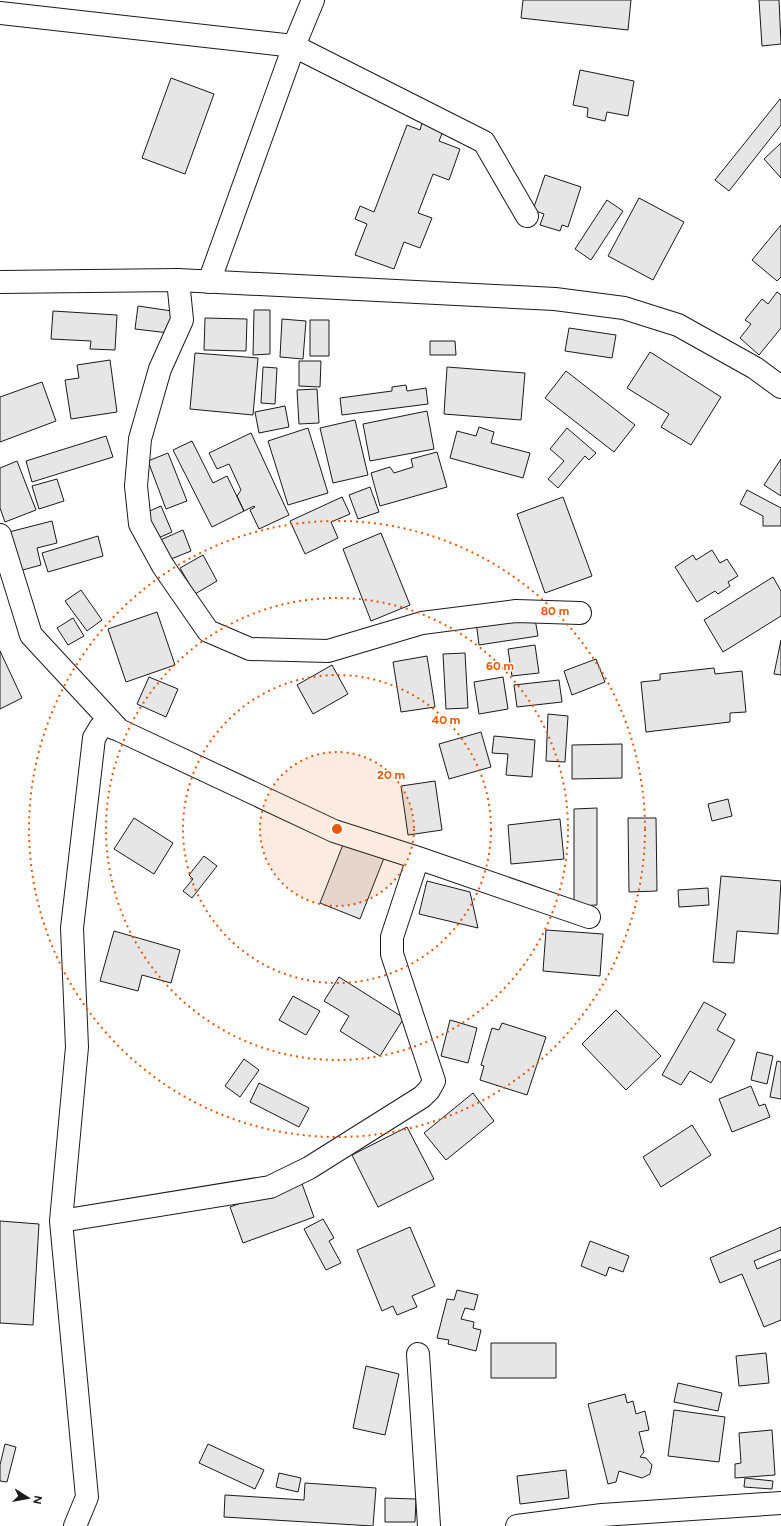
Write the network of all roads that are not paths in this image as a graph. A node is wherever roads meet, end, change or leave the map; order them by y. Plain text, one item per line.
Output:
1 (313, 0) edge
2 (0, 13) edge
3 (294, 46) junction
4 (527, 216) dead end
5 (178, 280) junction
6 (0, 282) edge
7 (209, 282) junction
8 (781, 387) edge
9 (0, 535) edge
10 (580, 613) dead end
11 (119, 730) junction
12 (418, 858) junction
13 (589, 917) dead end
14 (61, 1221) junction
15 (418, 1354) dead end
16 (781, 1503) edge
17 (75, 1526) edge
18 (429, 1526) edge
19 (517, 1526) edge

1 - 3 street
2 - 3 street
3 - 4 street
3 - 7 street
5 - 6 street
5 - 7 street
5 - 10 street
7 - 8 street
9 - 11 street
11 - 12 street
11 - 14 street
12 - 13 street
12 - 14 street
14 - 17 street
15 - 18 street
16 - 19 street

